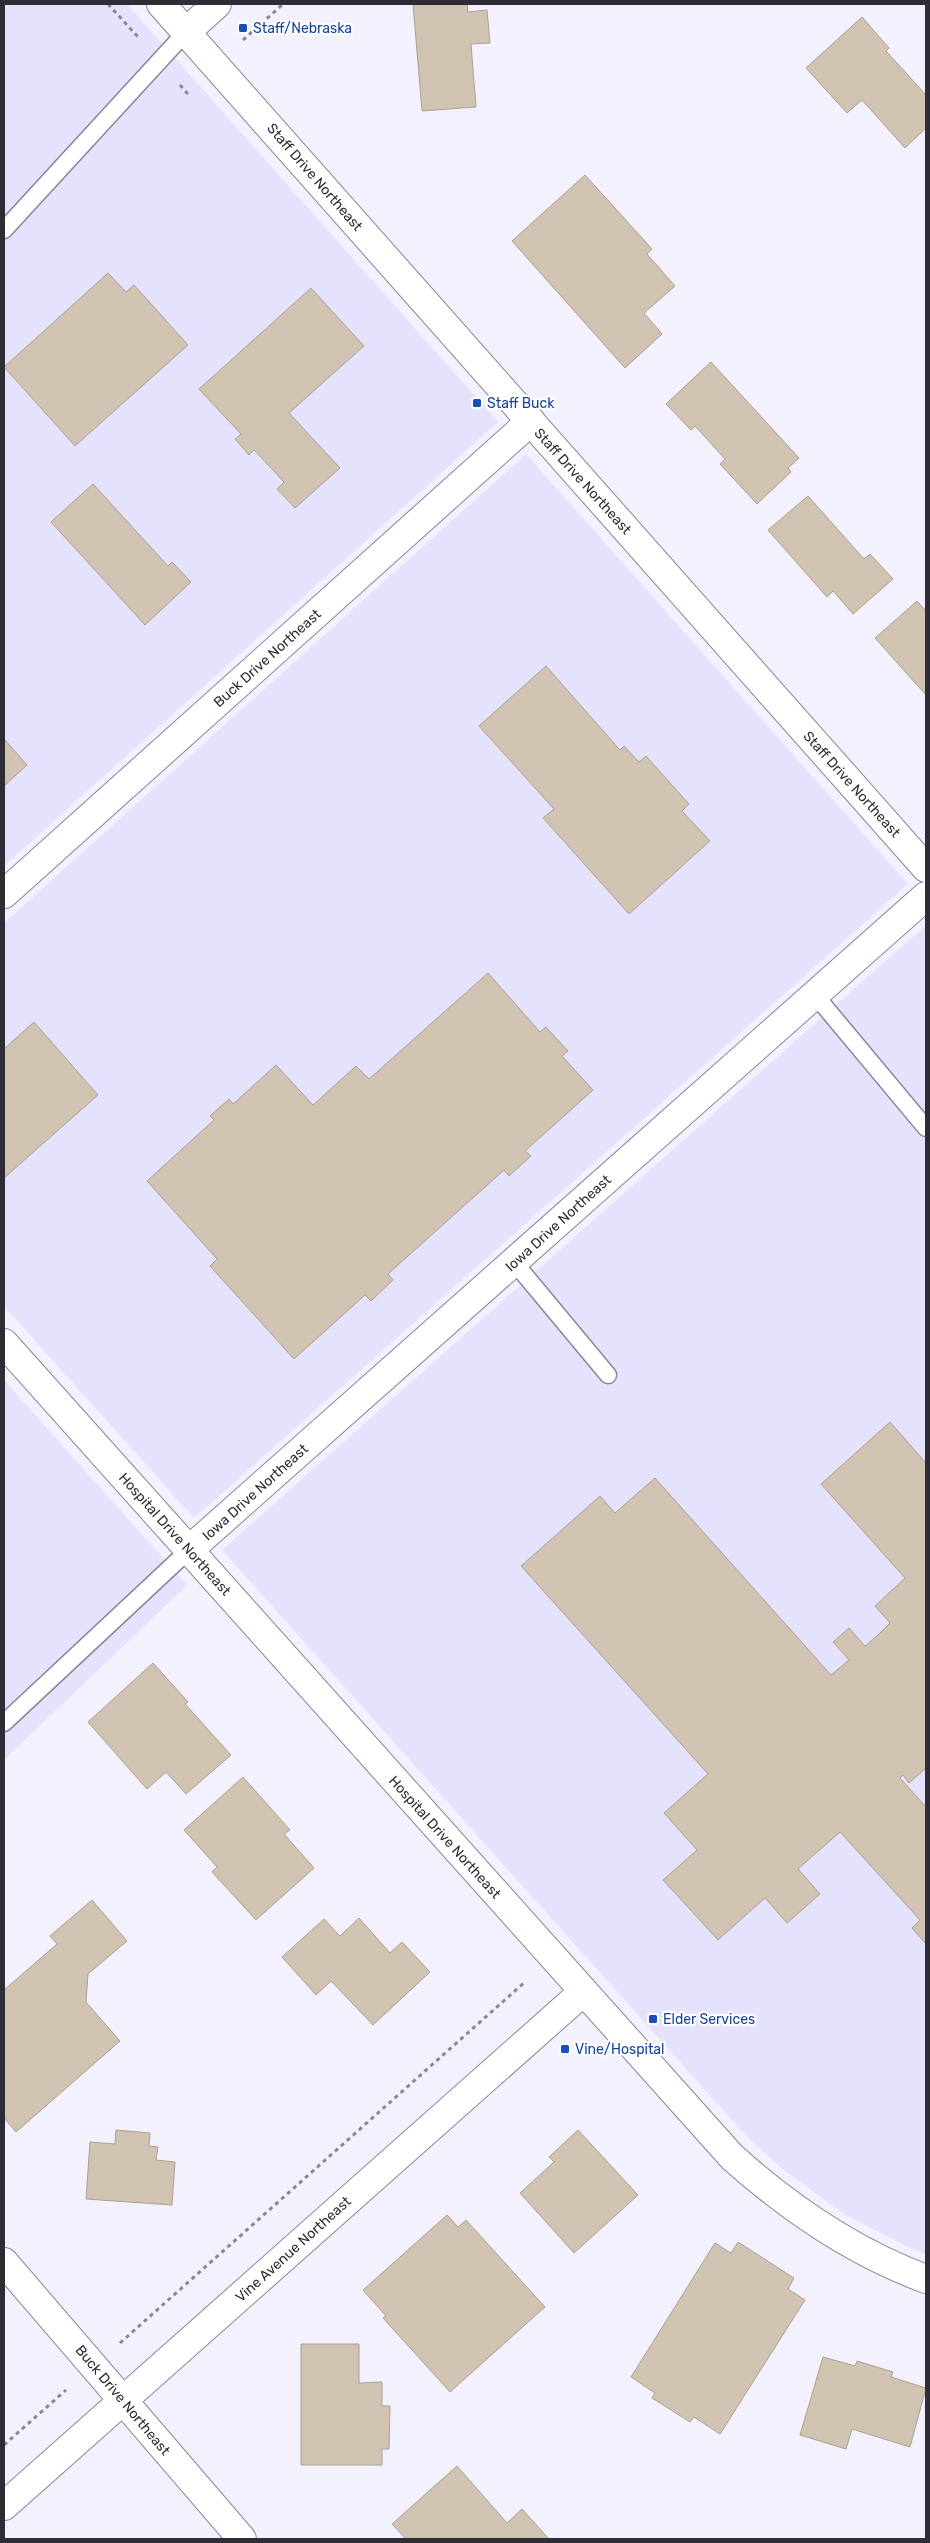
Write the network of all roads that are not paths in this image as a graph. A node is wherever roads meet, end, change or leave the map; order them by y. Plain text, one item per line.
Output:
1 (160, 4) edge
2 (217, 4) edge
3 (186, 32) junction
4 (4, 230) edge
5 (530, 421) junction
6 (926, 868) edge
7 (4, 894) edge
8 (926, 896) edge
9 (815, 995) junction
10 (926, 1128) edge
11 (514, 1262) junction
12 (4, 1343) edge
13 (608, 1376) dead end
14 (190, 1550) junction
15 (4, 1723) edge
16 (582, 1992) junction
17 (4, 2262) edge
18 (926, 2279) edge
19 (123, 2400) junction
20 (4, 2506) edge
21 (242, 2539) edge

1 - 3 street, Staff Drive Northeast
2 - 3 street
3 - 4 lane
3 - 5 street, Staff Drive Northeast
5 - 6 street, Staff Drive Northeast
5 - 7 street, Buck Drive Northeast
8 - 9 street, Iowa Drive Northeast
9 - 10 lane
9 - 11 street, Iowa Drive Northeast
11 - 13 lane
11 - 14 street, Iowa Drive Northeast
12 - 14 street, Hospital Drive Northeast
14 - 15 lane
14 - 16 street, Hospital Drive Northeast
16 - 18 street, Hospital Drive Northeast
16 - 19 street, Vine Avenue Northeast
17 - 19 street, Buck Drive Northeast
19 - 20 street, Vine Avenue Northeast
19 - 21 street, Buck Drive Northeast

